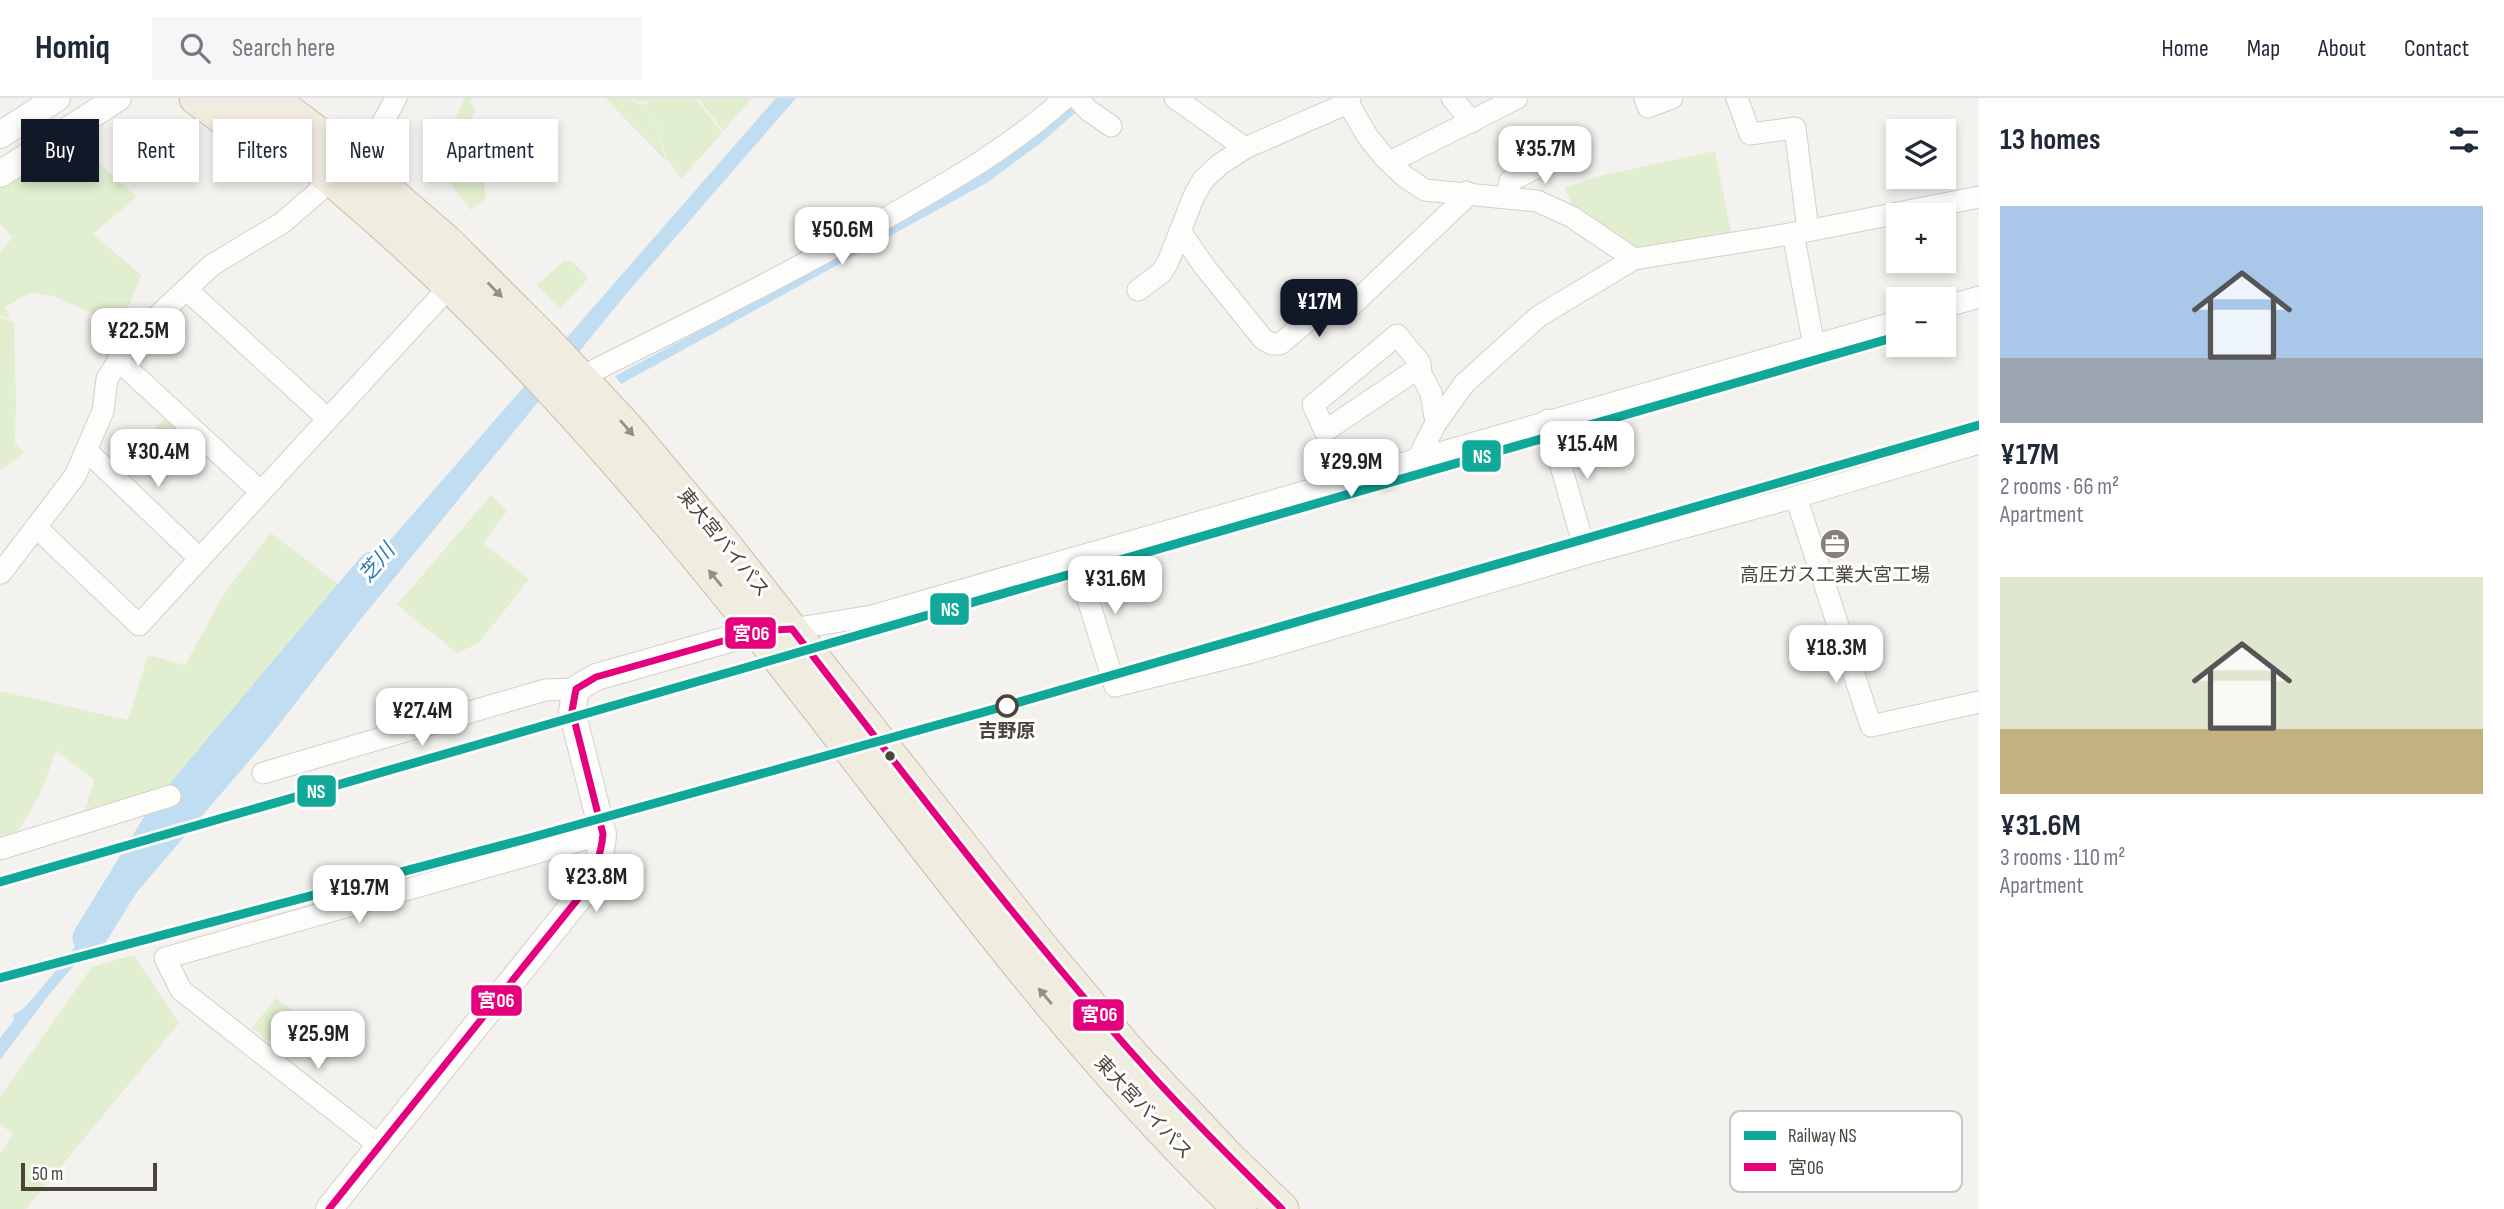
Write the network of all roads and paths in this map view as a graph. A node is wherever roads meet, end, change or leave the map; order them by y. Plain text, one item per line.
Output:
1 (57, 98) edge
2 (85, 98) edge
3 (118, 98) edge
4 (196, 98) edge
5 (229, 98) edge
6 (271, 98) edge
7 (302, 98) edge
8 (396, 98) edge
9 (1065, 98) edge
10 (1175, 98) edge
11 (1452, 98) edge
12 (1517, 98) edge
13 (1645, 98) edge
14 (1672, 98) edge
15 (1737, 98) edge
16 (1349, 101) edge
17 (1083, 104) edge
18 (326, 119) edge
19 (385, 119) edge
20 (1472, 122) junction
21 (1111, 126) dead end
22 (0, 135) edge
23 (1245, 148) junction
24 (0, 156) edge
25 (1557, 156) dead end
26 (1390, 162) junction
27 (0, 174) edge
28 (391, 182) edge
29 (318, 192) junction
30 (1466, 192) junction
31 (1507, 197) junction
32 (1979, 197) edge
33 (1180, 231) junction
34 (1801, 232) junction
35 (1634, 259) junction
36 (442, 264) junction
37 (186, 289) junction
38 (1138, 290) dead end
39 (1979, 297) edge
40 (1956, 304) edge
41 (1886, 325) edge
42 (1814, 346) junction
43 (533, 348) junction
44 (118, 360) junction
45 (1421, 374) junction
46 (572, 389) junction
47 (328, 419) junction
48 (1548, 420) junction
49 (1436, 424) junction
50 (1979, 443) edge
51 (86, 450) junction
52 (1418, 458) junction
53 (261, 492) junction
54 (1796, 497) junction
55 (36, 527) junction
56 (1586, 554) junction
57 (1075, 558) junction
58 (200, 559) junction
59 (1, 573) edge
60 (792, 629) junction
61 (758, 631) junction
62 (576, 689) junction
63 (1979, 702) edge
64 (263, 772) dead end
65 (170, 796) dead end
66 (603, 834) junction
67 (0, 849) edge
68 (380, 1146) junction
69 (328, 1209) edge
70 (1240, 1209) edge
71 (1282, 1209) edge

1 - 22 street
2 - 24 street
3 - 27 street
4 - 29 highway, 東大宮バイパス
5 - 36 highway, 東大宮バイパス
6 - 36 highway, 東大宮バイパス
7 - 18 highway, 東大宮バイパス
8 - 19 street
9 - 46 street
10 - 23 street
11 - 20 street
12 - 20 street
13 - 14 street
15 - 34 street
16 - 23 street
16 - 26 street
17 - 21 street
20 - 26 street
23 - 33 street
25 - 31 street
26 - 30 street
28 - 36 highway, 東大宮バイパス
29 - 36 highway, 東大宮バイパス
29 - 37 street
30 - 31 street
30 - 33 street
31 - 35 street
32 - 34 street
33 - 38 street
34 - 35 street
34 - 42 street
35 - 49 street
36 -> 43 highway, 東大宮バイパス
36 - 43 highway, 東大宮バイパス
36 - 47 street
37 - 44 street
37 - 47 street
39 - 40 street
41 - 42 street
42 - 48 street
43 - 46 highway, 東大宮バイパス
44 - 51 street
44 - 53 street
45 - 45 street
45 - 49 street
46 -> 60 highway, 東大宮バイパス
61 -> 46 highway, 東大宮バイパス
47 - 53 street
48 - 52 street
48 - 56 street
49 - 52 street
50 - 54 street
51 - 55 street
51 - 58 street
52 - 57 street
53 - 58 street
54 - 56 street
54 - 63 street
55 - 58 street
55 - 59 street
56 - 57 street
57 - 60 street
60 - 61 street
60 - 71 highway, 東大宮バイパス
61 - 62 street
70 -> 61 highway, 東大宮バイパス
62 - 64 street
62 - 66 street
65 - 67 street
66 - 68 street
66 - 68 street
68 - 69 street

